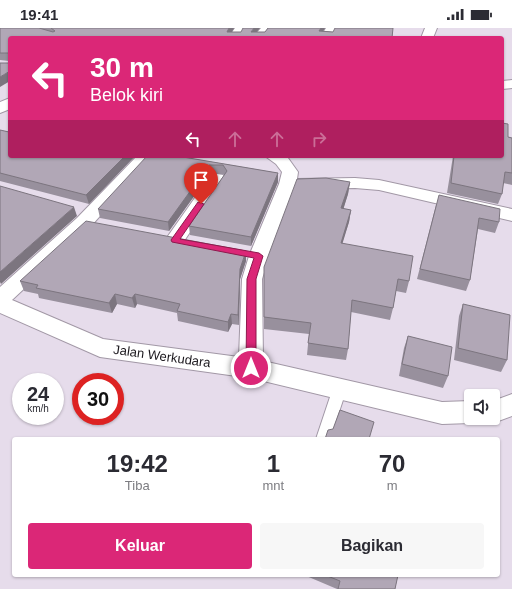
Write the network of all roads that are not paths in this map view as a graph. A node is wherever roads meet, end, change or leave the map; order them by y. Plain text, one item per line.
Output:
1 (267, 28) edge
2 (260, 36) edge
3 (144, 158) edge
4 (276, 158) edge
5 (218, 180) dead end
6 (288, 184) junction
7 (71, 207) edge
8 (512, 215) edge
9 (88, 218) junction
10 (106, 227) edge
11 (175, 240) edge
12 (0, 299) edge
13 (0, 304) edge
14 (251, 368) junction
15 (340, 388) junction
16 (512, 405) edge
17 (500, 409) edge
18 (464, 412) edge
19 (324, 437) edge

1 - 2 street
3 - 9 street
4 - 6 street
5 - 11 street
6 - 8 street
6 - 14 street
7 - 9 street
9 - 10 street
9 - 12 street
13 - 14 street, Jalan Werkudara
14 - 15 street, Jalan Werkudara
15 - 18 street, Jalan Werkudara
15 - 19 lane
16 - 17 street

